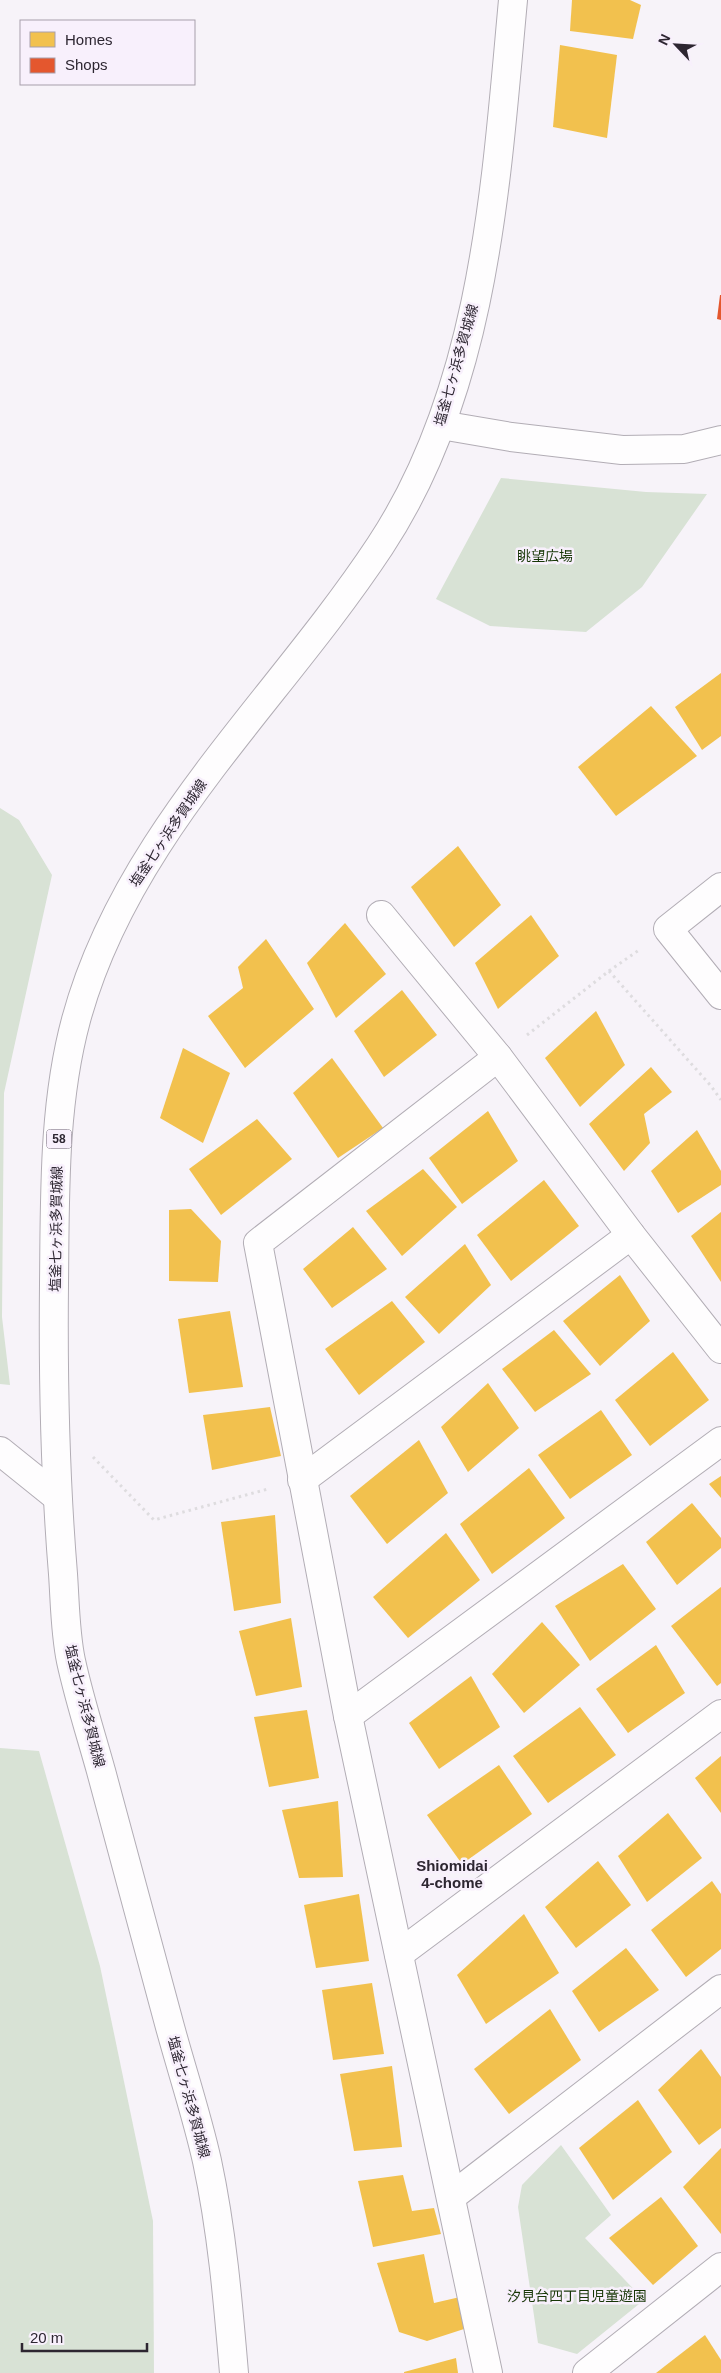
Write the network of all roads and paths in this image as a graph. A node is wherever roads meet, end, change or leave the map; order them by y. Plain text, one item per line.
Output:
1 (513, 0) edge
2 (440, 425) junction
3 (721, 440) edge
4 (721, 887) edge
5 (381, 915) dead end
6 (721, 995) edge
7 (498, 1057) junction
8 (721, 1100) edge
9 (631, 1235) junction
10 (721, 1349) edge
11 (54, 1417) junction
12 (721, 1441) edge
13 (0, 1451) edge
14 (302, 1480) junction
15 (56, 1496) junction
16 (721, 1714) edge
17 (348, 1716) junction
18 (399, 1954) junction
19 (721, 1989) edge
20 (451, 2197) junction
21 (721, 2267) edge
22 (234, 2373) edge
23 (488, 2373) edge
24 (587, 2373) edge

1 - 2 street, 塩釜七ヶ浜多賀城線 / 58
2 - 3 street
2 - 11 street, 塩釜七ヶ浜多賀城線 / 58
4 - 6 street
5 - 7 street
7 - 8 path
7 - 9 street
7 - 14 street
9 - 10 street
9 - 14 street
11 - 14 path
11 - 15 street, 塩釜七ヶ浜多賀城線 / 58
12 - 17 street
13 - 15 street
14 - 17 street
15 - 22 street, 塩釜七ヶ浜多賀城線 / 58
16 - 18 street
17 - 18 street
18 - 20 street
19 - 20 street
20 - 23 street
21 - 24 street

